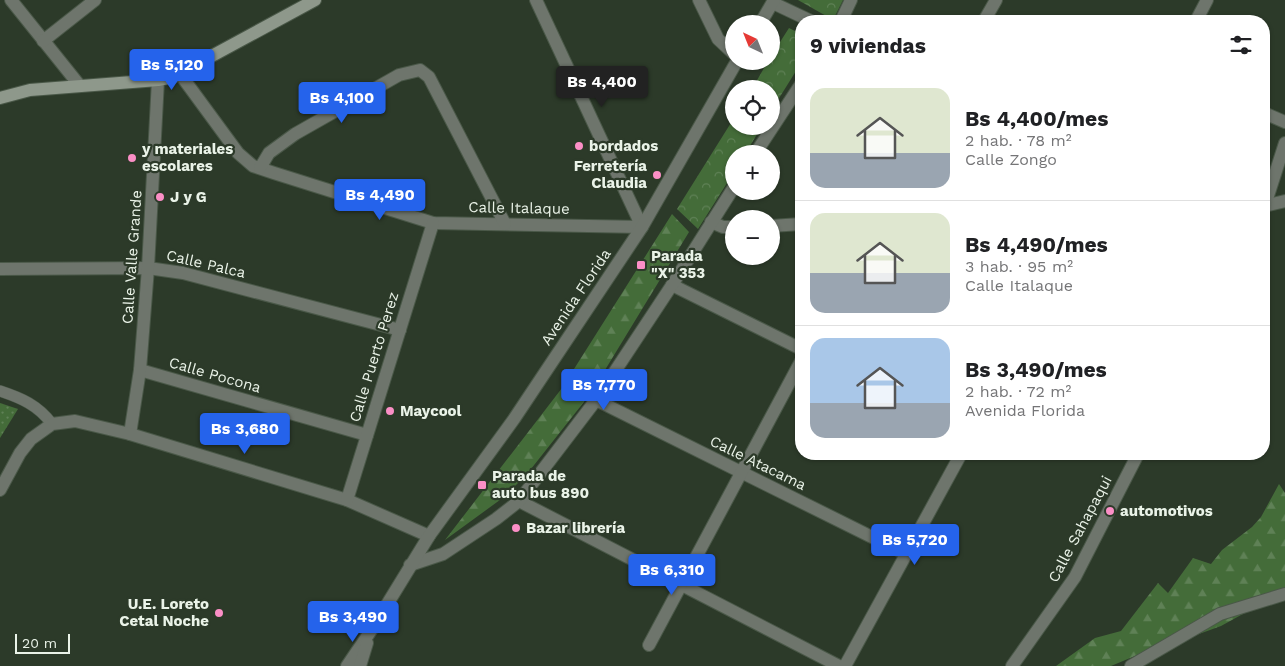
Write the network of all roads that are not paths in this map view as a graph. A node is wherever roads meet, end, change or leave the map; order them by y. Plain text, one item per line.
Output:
1 (11, 0) edge
2 (95, 0) edge
3 (315, 0) edge
4 (536, 0) edge
5 (699, 0) edge
6 (852, 0) edge
7 (996, 0) edge
8 (1207, 0) edge
9 (773, 2) edge
10 (765, 15) edge
11 (799, 15) edge
12 (844, 15) edge
13 (987, 15) edge
14 (1199, 15) edge
15 (43, 41) junction
16 (725, 46) edge
17 (732, 70) edge
18 (180, 74) junction
19 (158, 80) junction
20 (80, 86) junction
21 (795, 93) edge
22 (0, 98) edge
23 (1270, 116) edge
24 (1285, 122) edge
25 (1285, 142) edge
26 (761, 145) edge
27 (260, 168) junction
28 (1270, 187) edge
29 (725, 200) edge
30 (1285, 201) edge
31 (1270, 205) edge
32 (711, 222) junction
33 (433, 223) junction
34 (505, 224) junction
35 (795, 224) edge
36 (780, 225) edge
37 (642, 227) junction
38 (725, 227) edge
39 (148, 268) junction
40 (0, 269) edge
41 (672, 285) junction
42 (400, 330) junction
43 (795, 346) edge
44 (140, 370) junction
45 (795, 372) edge
46 (0, 391) edge
47 (596, 400) junction
48 (52, 424) junction
49 (130, 434) junction
50 (367, 435) junction
51 (958, 460) edge
52 (1135, 460) edge
53 (741, 473) junction
54 (0, 490) edge
55 (347, 500) junction
56 (520, 501) junction
57 (429, 536) junction
58 (906, 554) junction
59 (410, 565) junction
60 (681, 585) junction
61 (1285, 594) edge
62 (372, 629) junction
63 (649, 645) dead end
64 (347, 666) edge
65 (360, 666) edge
66 (839, 666) edge
67 (845, 666) edge
68 (1012, 666) edge
69 (1131, 666) edge

1 - 15 street
2 - 15 street
3 - 18 street
4 - 37 street
5 - 16 street
6 - 12 street
7 - 13 street
8 - 14 street
9 - 10 street
9 - 11 street
15 - 20 street
17 - 37 street, Avenida Florida
18 - 19 street
18 - 27 street, Calle Italaque
19 - 20 street
19 - 39 street, Calle Valle Grande
20 - 22 street
21 - 26 street
23 - 24 street
25 - 28 street
27 - 33 street, Calle Italaque
27 - 34 street
29 - 32 street
30 - 31 street
32 - 38 street
32 - 41 street
33 - 34 street, Calle Italaque
33 - 42 street, Calle Puerto Perez
34 - 37 street, Calle Italaque
35 - 36 street
37 - 57 street, Avenida Florida
39 - 40 street, Calle Palca
39 - 42 street, Calle Palca
39 - 44 street, Calle Valle Grande
41 - 43 street
41 - 47 street
42 - 50 street, Calle Puerto Perez
44 - 49 street, Calle Valle Grande
44 - 50 street, Calle Pocona
45 - 53 street
46 - 48 lane
47 - 53 street, Calle Atacama
47 - 56 street
48 - 49 street
48 - 54 street
49 - 55 street
50 - 55 street, Calle Puerto Perez
51 - 58 street
52 - 68 street, Calle Sahapaqui
53 - 58 street, Calle Atacama
53 - 60 street
55 - 57 street
56 - 59 street
56 - 60 street
57 - 59 street, Avenida Florida
58 - 67 street
59 - 62 street, Avenida Florida
60 - 63 street
60 - 66 street
61 - 69 street
62 - 64 street, Avenida Florida
62 - 65 street

